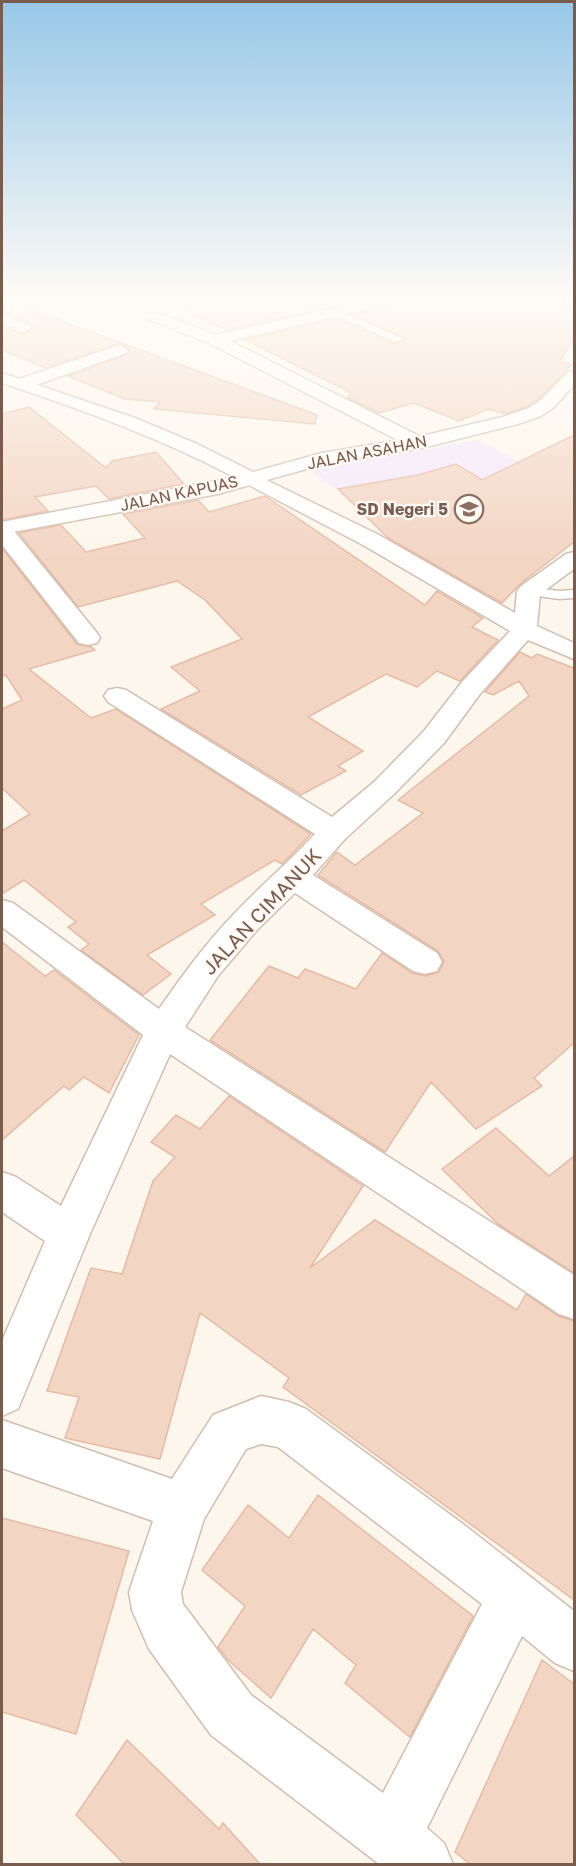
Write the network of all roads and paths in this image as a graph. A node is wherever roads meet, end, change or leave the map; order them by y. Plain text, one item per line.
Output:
1 (28, 386) edge
2 (306, 386) edge
3 (564, 386) edge
4 (418, 443) junction
5 (250, 478) junction
6 (2, 521) edge
7 (2, 530) edge
8 (574, 559) edge
9 (529, 591) junction
10 (574, 594) edge
11 (525, 629) junction
12 (88, 638) dead end
13 (574, 652) edge
14 (117, 696) dead end
15 (334, 832) junction
16 (293, 877) junction
17 (2, 911) edge
18 (425, 962) dead end
19 (163, 1031) junction
20 (2, 1190) edge
21 (69, 1234) junction
22 (574, 1299) edge
23 (2, 1393) edge
24 (2, 1444) edge
25 (183, 1507) junction
26 (514, 1596) junction
27 (574, 1644) edge
28 (407, 1850) edge

1 - 5 street
2 - 4 street
3 - 4 street, JALAN ASAHAN
4 - 5 street, JALAN ASAHAN
5 - 6 street, JALAN KAPUAS
5 - 7 street, JALAN KAPUAS
5 - 11 street
7 - 12 street
8 - 9 street
9 - 10 lane
9 - 11 street
11 - 13 street
11 - 15 street, JALAN CIMANUK
14 - 15 street
15 - 16 street, JALAN CIMANUK
16 - 18 street
16 - 19 street, JALAN CIMANUK
17 - 19 street
19 - 21 street, JALAN CIMANUK
19 - 22 street
20 - 21 street
21 - 23 street, JALAN CIMANUK
24 - 25 street
25 - 26 street
25 - 28 street
26 - 27 street
26 - 28 street

